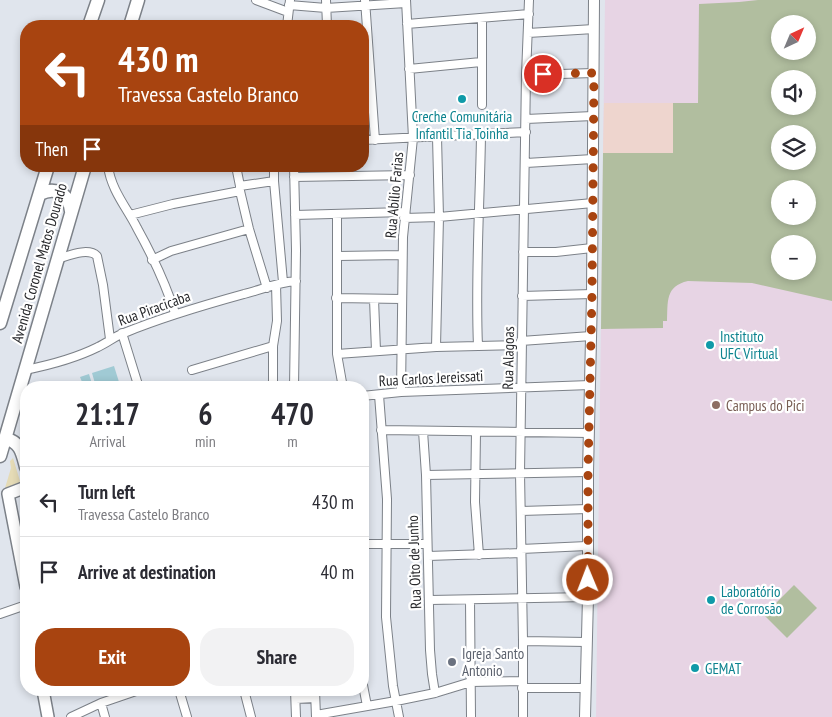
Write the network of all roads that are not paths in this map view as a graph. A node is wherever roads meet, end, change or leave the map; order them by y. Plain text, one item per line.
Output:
1 (98, 0) edge
2 (138, 0) edge
3 (256, 0) edge
4 (529, 0) edge
5 (594, 0) edge
6 (406, 1) edge
7 (365, 3) edge
8 (326, 4) edge
9 (289, 6) edge
10 (528, 14) junction
11 (482, 18) junction
12 (92, 20) edge
13 (132, 20) edge
14 (288, 20) edge
15 (327, 20) edge
16 (366, 20) edge
17 (407, 24) junction
18 (594, 29) junction
19 (528, 33) junction
20 (369, 58) edge
21 (481, 62) junction
22 (409, 69) junction
23 (594, 73) junction
24 (526, 75) junction
25 (482, 105) dead end
26 (594, 116) junction
27 (526, 119) junction
28 (526, 132) junction
29 (481, 135) junction
30 (437, 136) junction
31 (413, 138) junction
32 (369, 140) edge
33 (375, 140) junction
34 (593, 159) junction
35 (526, 163) junction
36 (46, 172) edge
37 (83, 172) edge
38 (109, 172) edge
39 (237, 172) edge
40 (274, 172) edge
41 (294, 172) edge
42 (410, 175) junction
43 (294, 177) junction
44 (274, 181) junction
45 (240, 189) junction
46 (40, 194) junction
47 (593, 203) junction
48 (524, 209) junction
49 (71, 211) junction
50 (480, 213) junction
51 (337, 214) junction
52 (130, 215) junction
53 (295, 215) junction
54 (404, 215) junction
55 (439, 217) junction
56 (249, 229) junction
57 (592, 248) junction
58 (523, 252) junction
59 (402, 255) junction
60 (338, 256) junction
61 (57, 259) junction
62 (152, 260) junction
63 (296, 281) junction
64 (280, 283) junction
65 (267, 288) junction
66 (592, 294) junction
67 (522, 296) junction
68 (336, 298) junction
69 (374, 299) junction
70 (402, 299) junction
71 (175, 313) junction
72 (0, 323) edge
73 (122, 333) junction
74 (591, 336) junction
75 (110, 340) junction
76 (521, 343) junction
77 (273, 346) junction
78 (478, 346) junction
79 (436, 347) junction
80 (401, 349) junction
81 (376, 351) junction
82 (336, 354) junction
83 (25, 370) junction
84 (192, 370) dead end
85 (22, 381) edge
86 (137, 381) edge
87 (273, 381) edge
88 (294, 381) edge
89 (341, 381) edge
90 (590, 384) junction
91 (20, 387) edge
92 (521, 387) junction
93 (401, 392) junction
94 (379, 395) junction
95 (369, 396) edge
96 (381, 430) junction
97 (422, 431) junction
98 (476, 432) junction
99 (521, 433) junction
100 (589, 433) junction
101 (5, 438) junction
102 (20, 448) edge
103 (0, 456) edge
104 (588, 472) junction
105 (520, 473) junction
106 (476, 475) junction
107 (426, 476) junction
108 (20, 489) edge
109 (4, 495) edge
110 (588, 509) junction
111 (521, 512) junction
112 (388, 543) junction
113 (369, 544) edge
114 (427, 544) junction
115 (587, 546) junction
116 (521, 551) junction
117 (479, 555) junction
118 (428, 556) junction
119 (20, 562) edge
120 (588, 597) junction
121 (522, 598) junction
122 (430, 600) junction
123 (470, 600) junction
124 (20, 607) edge
125 (0, 614) edge
126 (523, 641) junction
127 (587, 642) junction
128 (471, 682) junction
129 (522, 684) junction
130 (585, 688) junction
131 (435, 692) junction
132 (44, 696) edge
133 (121, 696) edge
134 (181, 696) edge
135 (246, 696) edge
136 (296, 696) edge
137 (307, 696) edge
138 (315, 696) edge
139 (363, 696) edge
140 (296, 699) junction
141 (396, 701) junction
142 (101, 703) junction
143 (363, 707) junction
144 (316, 716) edge
145 (48, 717) edge
146 (71, 717) edge
147 (105, 717) edge
148 (187, 717) edge
149 (251, 717) edge
150 (296, 717) edge
151 (359, 717) edge
152 (399, 717) edge
153 (471, 717) edge
154 (523, 717) edge
155 (585, 717) edge

1 - 12 main road
2 - 13 main road
3 - 9 street
4 - 10 street, Rua Alagoas
5 - 18 street
6 - 7 street
6 - 17 street, Rua Abílio Farias
7 - 8 street
7 - 16 street
8 - 9 street
8 - 15 street
9 - 14 street
10 - 11 street
10 - 19 street, Rua Alagoas
11 - 17 street
11 - 21 street
17 - 22 street, Rua Abílio Farias
18 - 19 street
18 - 23 street
19 - 24 street, Rua Alagoas
20 - 33 street
21 - 22 street
21 - 25 street
22 - 31 street, Rua Abílio Farias
23 - 24 street
23 - 26 street
24 - 27 street, Rua Alagoas
26 - 27 street
26 - 34 street
27 - 28 street, Rua Alagoas
28 - 29 street
28 - 35 street, Rua Alagoas
29 - 30 street
29 - 50 street
30 - 31 street
30 - 55 street
31 - 33 street
31 - 42 street, Rua Abílio Farias
32 - 33 street
34 - 35 street
34 - 47 street
35 - 48 street, Rua Alagoas
36 - 46 main road, Avenida Coronel Matos Dourado
37 - 49 main road, Avenida Coronel Matos Dourado
38 - 52 street
39 - 45 street
40 - 44 street
41 - 43 street
42 - 43 street
42 - 54 street, Rua Abílio Farias
43 - 53 street
44 - 45 street
44 - 64 street
45 - 52 street
45 - 56 street
46 - 49 main road
46 - 72 main road, Avenida Coronel Matos Dourado
47 - 48 street
47 - 57 street
48 - 50 street
48 - 58 street, Rua Alagoas
49 - 61 main road, Avenida Coronel Matos Dourado
50 - 55 street
50 - 78 street
51 - 53 street
51 - 54 street
51 - 60 street
52 - 62 street
53 - 63 street
54 - 55 street
54 - 59 street, Rua Abílio Farias
55 - 79 street
56 - 62 street
56 - 65 street
57 - 58 street
57 - 66 street
58 - 67 street, Rua Alagoas
59 - 60 street
59 - 70 street, Rua Abílio Farias
60 - 68 street
61 - 75 street
61 - 83 main road, Avenida Coronel Matos Dourado
62 - 71 street
63 - 64 street, Rua Piracicaba
63 - 88 street
64 - 65 street, Rua Piracicaba
64 - 77 street
65 - 71 street, Rua Piracicaba
66 - 67 street
66 - 74 street
67 - 76 street, Rua Alagoas
68 - 69 street
68 - 82 street
69 - 70 street
69 - 81 street
70 - 80 street, Rua Abílio Farias
71 - 73 street, Rua Piracicaba
73 - 75 street, Rua Piracicaba
73 - 86 street
74 - 76 street
74 - 90 street
75 - 83 street, Rua Piracicaba
76 - 78 street
76 - 92 street, Rua Alagoas
77 - 84 street
77 - 87 street
78 - 79 street
79 - 80 street
80 - 81 street
80 - 93 street, Rua Abílio Farias
81 - 82 street
82 - 89 street
83 - 85 main road, Avenida Coronel Matos Dourado
90 - 92 street, Rua Carlos Jereissati
90 - 100 street
91 - 101 main road, Avenida Coronel Matos Dourado
92 - 93 street, Rua Carlos Jereissati
92 - 99 street, Rua Alagoas
93 - 94 street, Rua Carlos Jereissati
94 - 95 street, Rua Carlos Jereissati
94 - 96 street
96 - 97 street
96 - 112 street
97 - 98 street
97 - 107 street, Rua Oito de Junho
98 - 99 street
98 - 106 street
99 - 100 street
99 - 105 street, Rua Alagoas
100 - 104 street
101 - 102 main road
101 - 103 main road, Avenida Coronel Matos Dourado
104 - 105 street
104 - 110 street
105 - 106 street
105 - 111 street, Rua Alagoas
106 - 107 street
106 - 117 street
107 - 114 street, Rua Oito de Junho
108 - 109 main road
109 - 119 main road
110 - 111 street
110 - 115 street
111 - 116 street, Rua Alagoas
112 - 113 street
112 - 114 street
112 - 141 street
114 - 118 street, Rua Oito de Junho
115 - 116 street
115 - 120 street
116 - 117 street
116 - 121 street, Rua Alagoas
117 - 118 street
118 - 122 street, Rua Oito de Junho
120 - 121 street
120 - 127 street
121 - 123 street
121 - 126 street, Rua Alagoas
122 - 123 street
122 - 131 street, Rua Oito de Junho
123 - 128 street
124 - 125 street
126 - 127 street
126 - 129 street, Rua Alagoas
127 - 130 street
128 - 129 street
128 - 131 street
128 - 153 street
129 - 130 street
129 - 154 street, Rua Alagoas
130 - 155 street
131 - 141 street
132 - 145 main road
133 - 142 street
134 - 148 street
135 - 149 street
136 - 140 street
137 - 140 street
138 - 144 street
139 - 143 street
140 - 150 street
141 - 143 street
141 - 152 street
142 - 146 street
142 - 147 street
143 - 144 street
143 - 151 street

